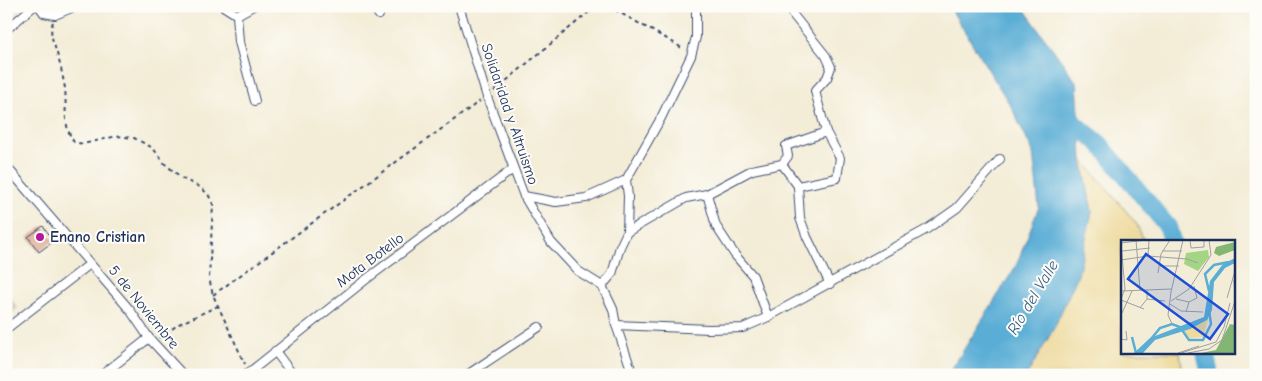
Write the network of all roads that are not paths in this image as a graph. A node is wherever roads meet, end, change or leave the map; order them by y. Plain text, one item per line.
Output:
1 (34, 6) edge
2 (39, 6) edge
3 (76, 6) edge
4 (224, 6) edge
5 (253, 6) edge
6 (373, 6) edge
7 (459, 6) edge
8 (696, 6) edge
9 (786, 6) edge
10 (237, 15) junction
11 (379, 15) dead end
12 (6, 30) edge
13 (255, 101) dead end
14 (826, 132) junction
15 (1000, 159) dead end
16 (782, 164) junction
17 (6, 166) edge
18 (512, 169) junction
19 (626, 180) junction
20 (798, 186) junction
21 (707, 194) junction
22 (524, 196) junction
23 (627, 232) junction
24 (90, 264) junction
25 (830, 284) junction
26 (602, 286) junction
27 (768, 318) junction
28 (616, 325) junction
29 (539, 327) dead end
30 (6, 329) edge
31 (151, 341) junction
32 (276, 351) junction
33 (247, 373) edge
34 (102, 375) edge
35 (183, 375) edge
36 (293, 375) edge
37 (468, 375) edge
38 (633, 375) edge

1 - 12 street
2 - 3 street
4 - 10 street
5 - 10 street
6 - 11 street
7 - 18 street, Solidaridad y Altruismo
8 - 19 street
9 - 14 street
10 - 13 street
14 - 16 street
14 - 20 street
15 - 25 street
16 - 20 street
16 - 21 street
17 - 24 street, 5 de Noviembre
18 - 22 street, Solidaridad y Altruismo
18 - 32 street, Mota Botello
19 - 22 street
19 - 23 street
20 - 25 street
21 - 23 street
21 - 27 street
22 - 26 street, Solidaridad y Altruismo
23 - 26 street
24 - 30 street
24 - 31 street, 5 de Noviembre
25 - 27 street
26 - 28 street
27 - 28 street
28 - 38 street
29 - 37 street
31 - 34 street
31 - 35 street, 5 de Noviembre
32 - 33 street, Mota Botello
32 - 36 street

